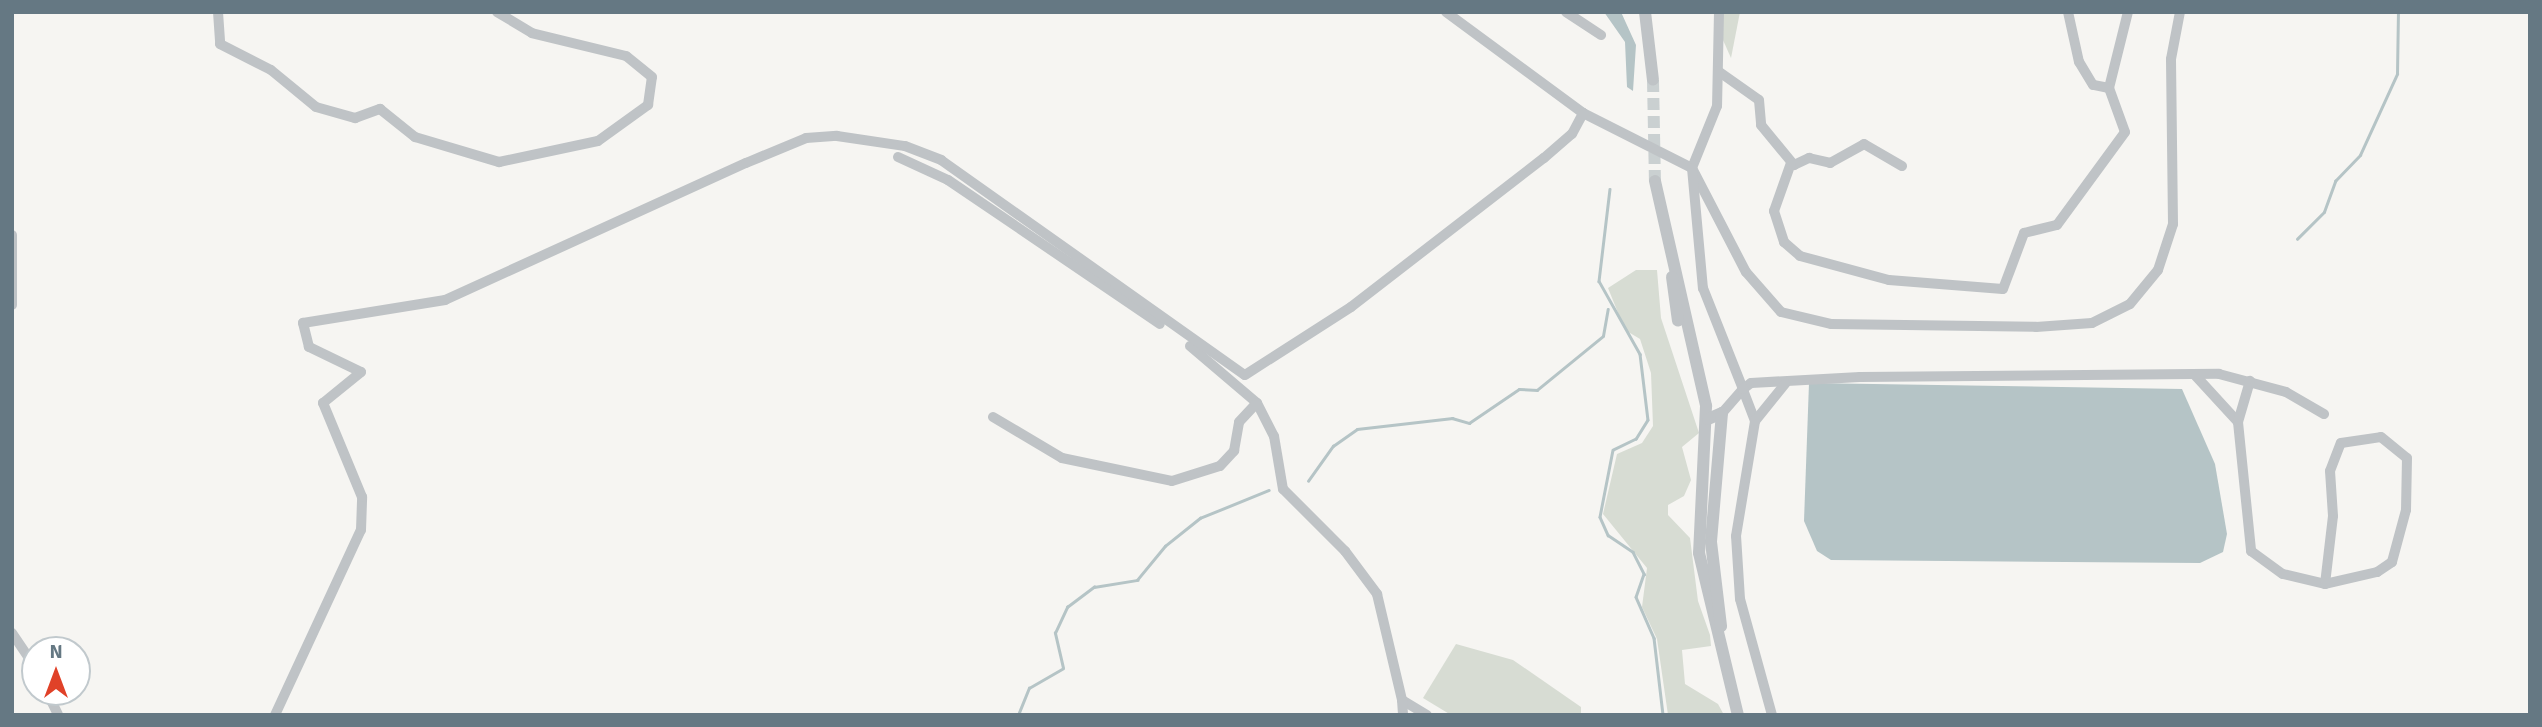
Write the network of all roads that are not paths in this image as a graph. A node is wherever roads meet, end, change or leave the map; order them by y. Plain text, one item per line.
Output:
1 (218, 12) edge
2 (497, 12) edge
3 (1446, 12) edge
4 (1566, 12) edge
5 (1719, 12) edge
6 (2068, 12) edge
7 (2128, 12) edge
8 (2180, 12) edge
9 (1648, 15) edge
10 (1601, 35) dead end
11 (1718, 71) junction
12 (1653, 80) tunnel mouth
13 (2109, 88) junction
14 (1583, 113) junction
15 (898, 157) dead end
16 (1791, 163) junction
17 (1902, 166) dead end
18 (1692, 168) junction
19 (1655, 181) tunnel mouth
20 (12, 235) edge
21 (12, 304) edge
22 (2194, 374) junction
23 (2250, 381) junction
24 (1785, 384) junction
25 (1743, 389) junction
26 (1257, 403) junction
27 (1723, 413) junction
28 (2323, 414) dead end
29 (993, 417) dead end
30 (1707, 419) junction
31 (1755, 421) junction
32 (2238, 422) junction
33 (2325, 584) junction
34 (1721, 637) junction
35 (1402, 700) junction
36 (275, 715) edge
37 (1404, 715) edge
38 (1427, 715) edge
39 (1738, 715) edge
40 (1772, 715) edge

1 - 2 street
3 - 14 street
4 - 10 street
5 - 11 street
6 - 13 street
7 - 13 street
8 - 18 street
9 - 12 street
11 - 16 street
11 - 18 street
13 - 16 street
14 - 18 street
14 - 36 street
15 - 26 street
16 - 17 street
18 - 25 street
19 - 30 street
20 - 21 street
22 - 23 street
22 - 24 street
22 - 32 street
23 - 28 street
23 - 32 street
24 - 25 street
24 - 31 street
25 - 27 street
25 - 31 street
26 - 29 street
26 - 35 street
27 - 30 street
27 - 34 street
30 - 34 street
31 - 40 street
32 - 33 street
33 - 33 street
34 - 39 street
35 - 37 street
35 - 38 street

